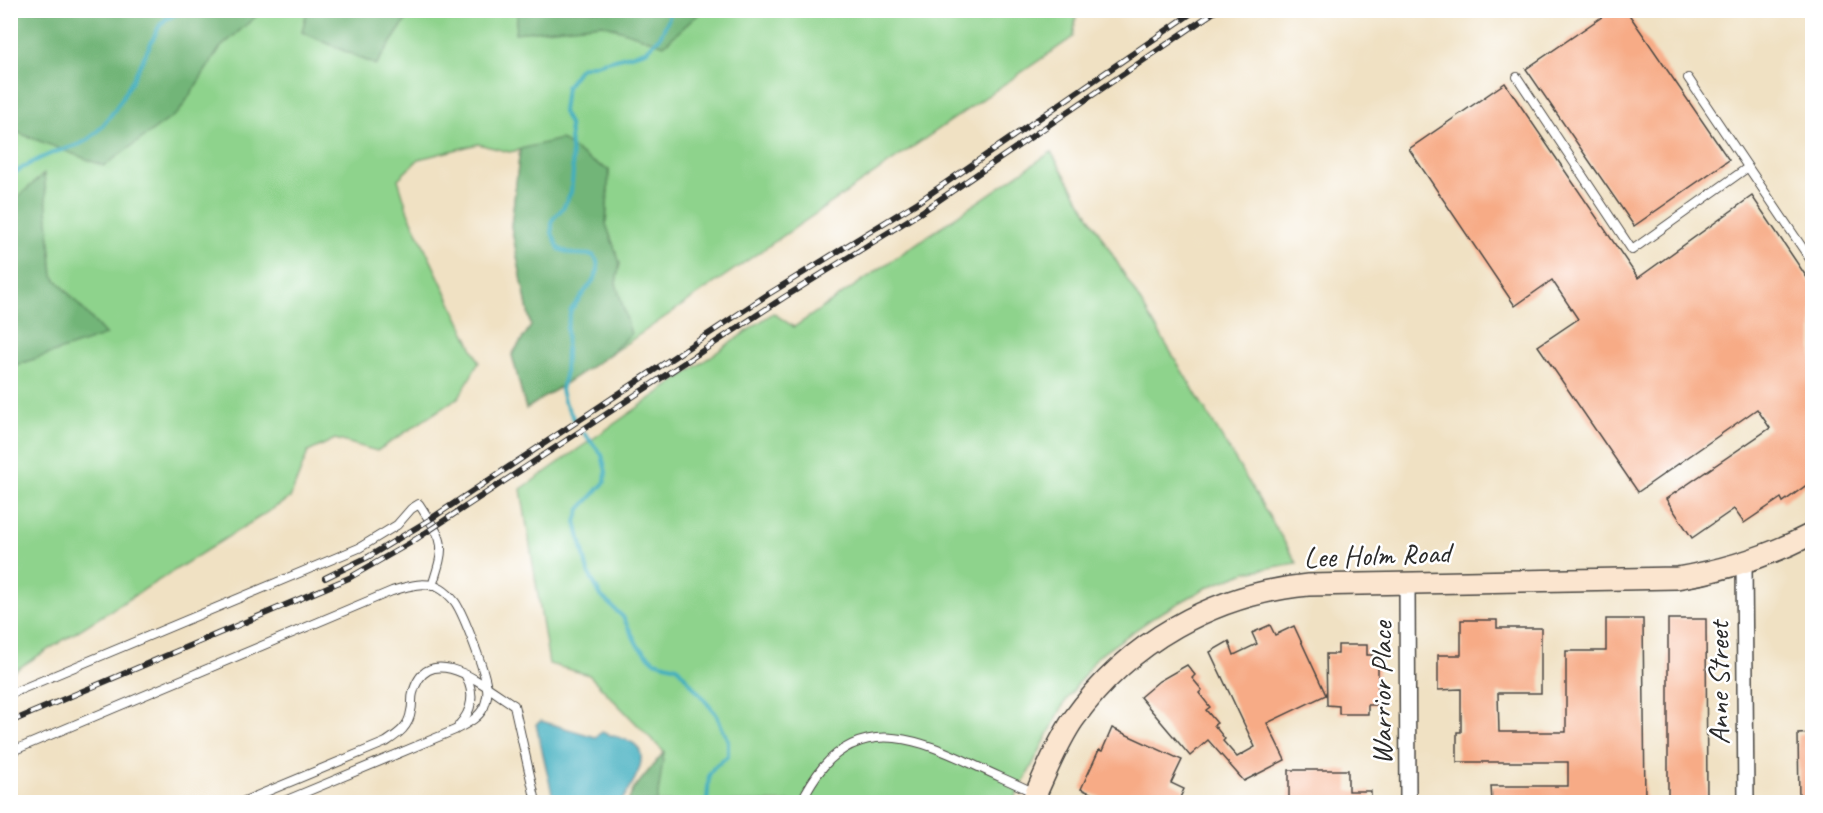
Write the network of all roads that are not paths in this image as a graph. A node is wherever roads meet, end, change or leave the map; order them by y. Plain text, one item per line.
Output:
1 (1517, 77) dead end
2 (1688, 78) dead end
3 (1747, 168) junction
4 (1812, 262) edge
5 (1812, 534) edge
6 (1744, 564) junction
7 (1407, 583) junction
8 (432, 586) junction
9 (458, 670) junction
10 (487, 688) junction
11 (10, 694) edge
12 (455, 730) junction
13 (10, 753) edge
14 (1034, 798) edge
15 (242, 802) edge
16 (282, 802) edge
17 (536, 802) edge
18 (801, 802) edge
19 (1408, 802) edge
20 (1746, 802) edge

1 - 3 lane
2 - 3 lane
3 - 4 lane
5 - 6 street, Lee Holm Road
6 - 7 street, Lee Holm Road
6 - 20 street, Anne Street
7 - 14 street, Lee Holm Road
7 - 19 street, Warrior Place
8 - 10 lane
8 - 11 lane
8 - 13 lane
9 - 10 lane
9 - 12 lane
9 - 15 lane
10 - 12 lane
10 - 17 lane
12 - 16 lane
14 - 18 lane

